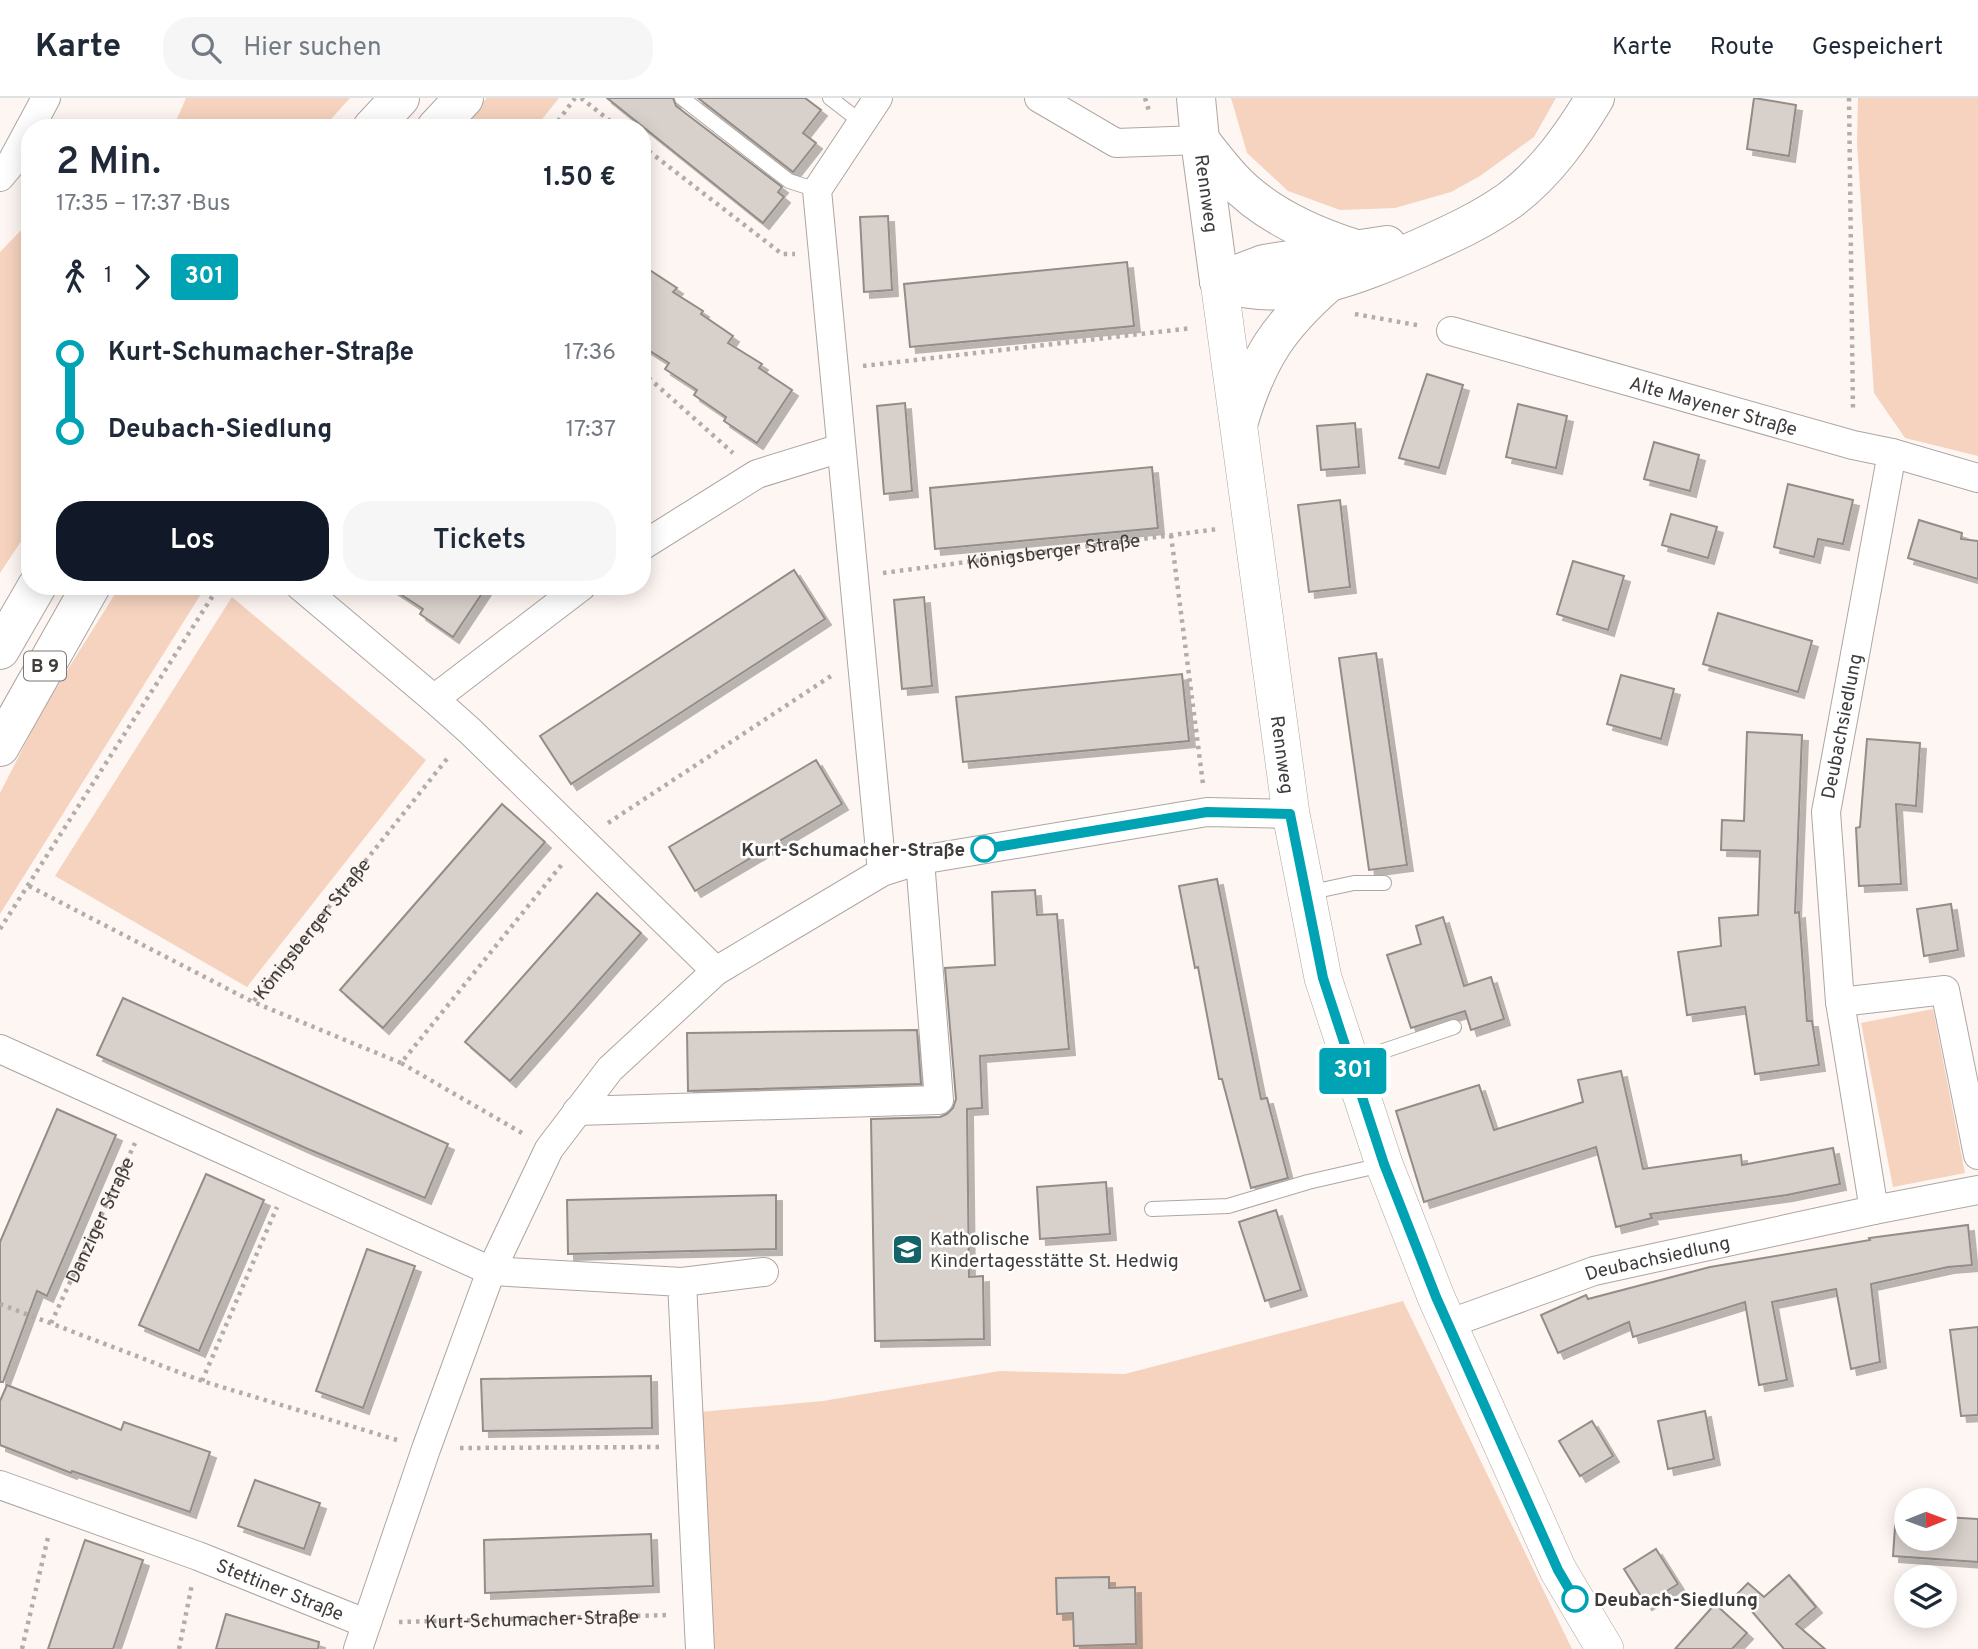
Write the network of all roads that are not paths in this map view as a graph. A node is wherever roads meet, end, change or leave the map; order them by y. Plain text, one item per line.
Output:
1 (47, 98) edge
2 (400, 98) edge
3 (464, 98) edge
4 (682, 98) edge
5 (830, 98) edge
6 (878, 98) edge
7 (1038, 98) edge
8 (1196, 98) edge
9 (1595, 98) edge
10 (35, 119) edge
11 (380, 119) edge
12 (444, 119) edge
13 (861, 122) junction
14 (1200, 140) junction
15 (21, 145) edge
16 (0, 177) edge
17 (817, 190) junction
18 (1450, 234) junction
19 (1359, 249) junction
20 (1219, 281) junction
21 (1328, 283) junction
22 (1451, 331) road end
23 (1239, 421) junction
24 (841, 448) junction
25 (1892, 453) junction
26 (1978, 478) edge
27 (651, 540) edge
28 (32, 595) edge
29 (86, 595) edge
30 (311, 595) edge
31 (570, 595) edge
32 (0, 650) edge
33 (434, 699) junction
34 (0, 747) edge
35 (1290, 814) junction
36 (920, 860) junction
37 (882, 872) junction
38 (1384, 883) dead end
39 (1306, 894) junction
40 (716, 971) junction
41 (1840, 1002) junction
42 (1454, 1027) dead end
43 (0, 1049) edge
44 (1350, 1062) junction
45 (577, 1111) junction
46 (1978, 1155) edge
47 (1384, 1164) junction
48 (1978, 1189) edge
49 (1152, 1209) dead end
50 (1874, 1210) junction
51 (491, 1271) junction
52 (764, 1272) dead end
53 (682, 1282) junction
54 (1448, 1324) junction
55 (0, 1485) edge
56 (361, 1636) edge
57 (699, 1649) edge
58 (1605, 1649) edge

1 - 10 street
2 - 11 main road
3 - 12 main road
4 - 17 lane
5 - 13 lane
6 - 13 street
7 - 14 street
8 - 14 main road, Rennweg
9 - 18 main road
13 - 17 street
14 - 19 main road
14 - 20 main road, Rennweg
15 - 16 street
17 - 24 street
18 - 19 main road
18 - 21 main road
19 - 20 main road
20 - 21 main road
20 - 23 street, Rennweg
21 - 23 main road
22 - 25 street, Alte Mayener Straße
23 - 35 street, Rennweg
24 - 27 street
24 - 37 street
25 - 26 street, Alte Mayener Straße
25 - 41 street, Deubachsiedlung
28 - 32 main road, B 9
29 - 34 main road, B 9
30 - 33 street
31 - 33 street
33 - 40 street
35 - 36 street
35 - 39 street, Rennweg
36 - 37 street
36 - 45 street
37 - 40 street
38 - 39 lane
39 - 44 street, Rennweg
40 - 45 street
41 - 46 street
41 - 50 street, Deubachsiedlung
42 - 44 lane
43 - 51 street
44 - 47 street, Rennweg
45 - 51 street
47 - 49 lane
47 - 54 street, Rennweg
48 - 50 street, Deubachsiedlung
50 - 54 street, Deubachsiedlung
51 - 53 street
51 - 56 street
52 - 53 street
53 - 57 street
54 - 58 street, Rennweg
55 - 56 street, Stettiner Straße

